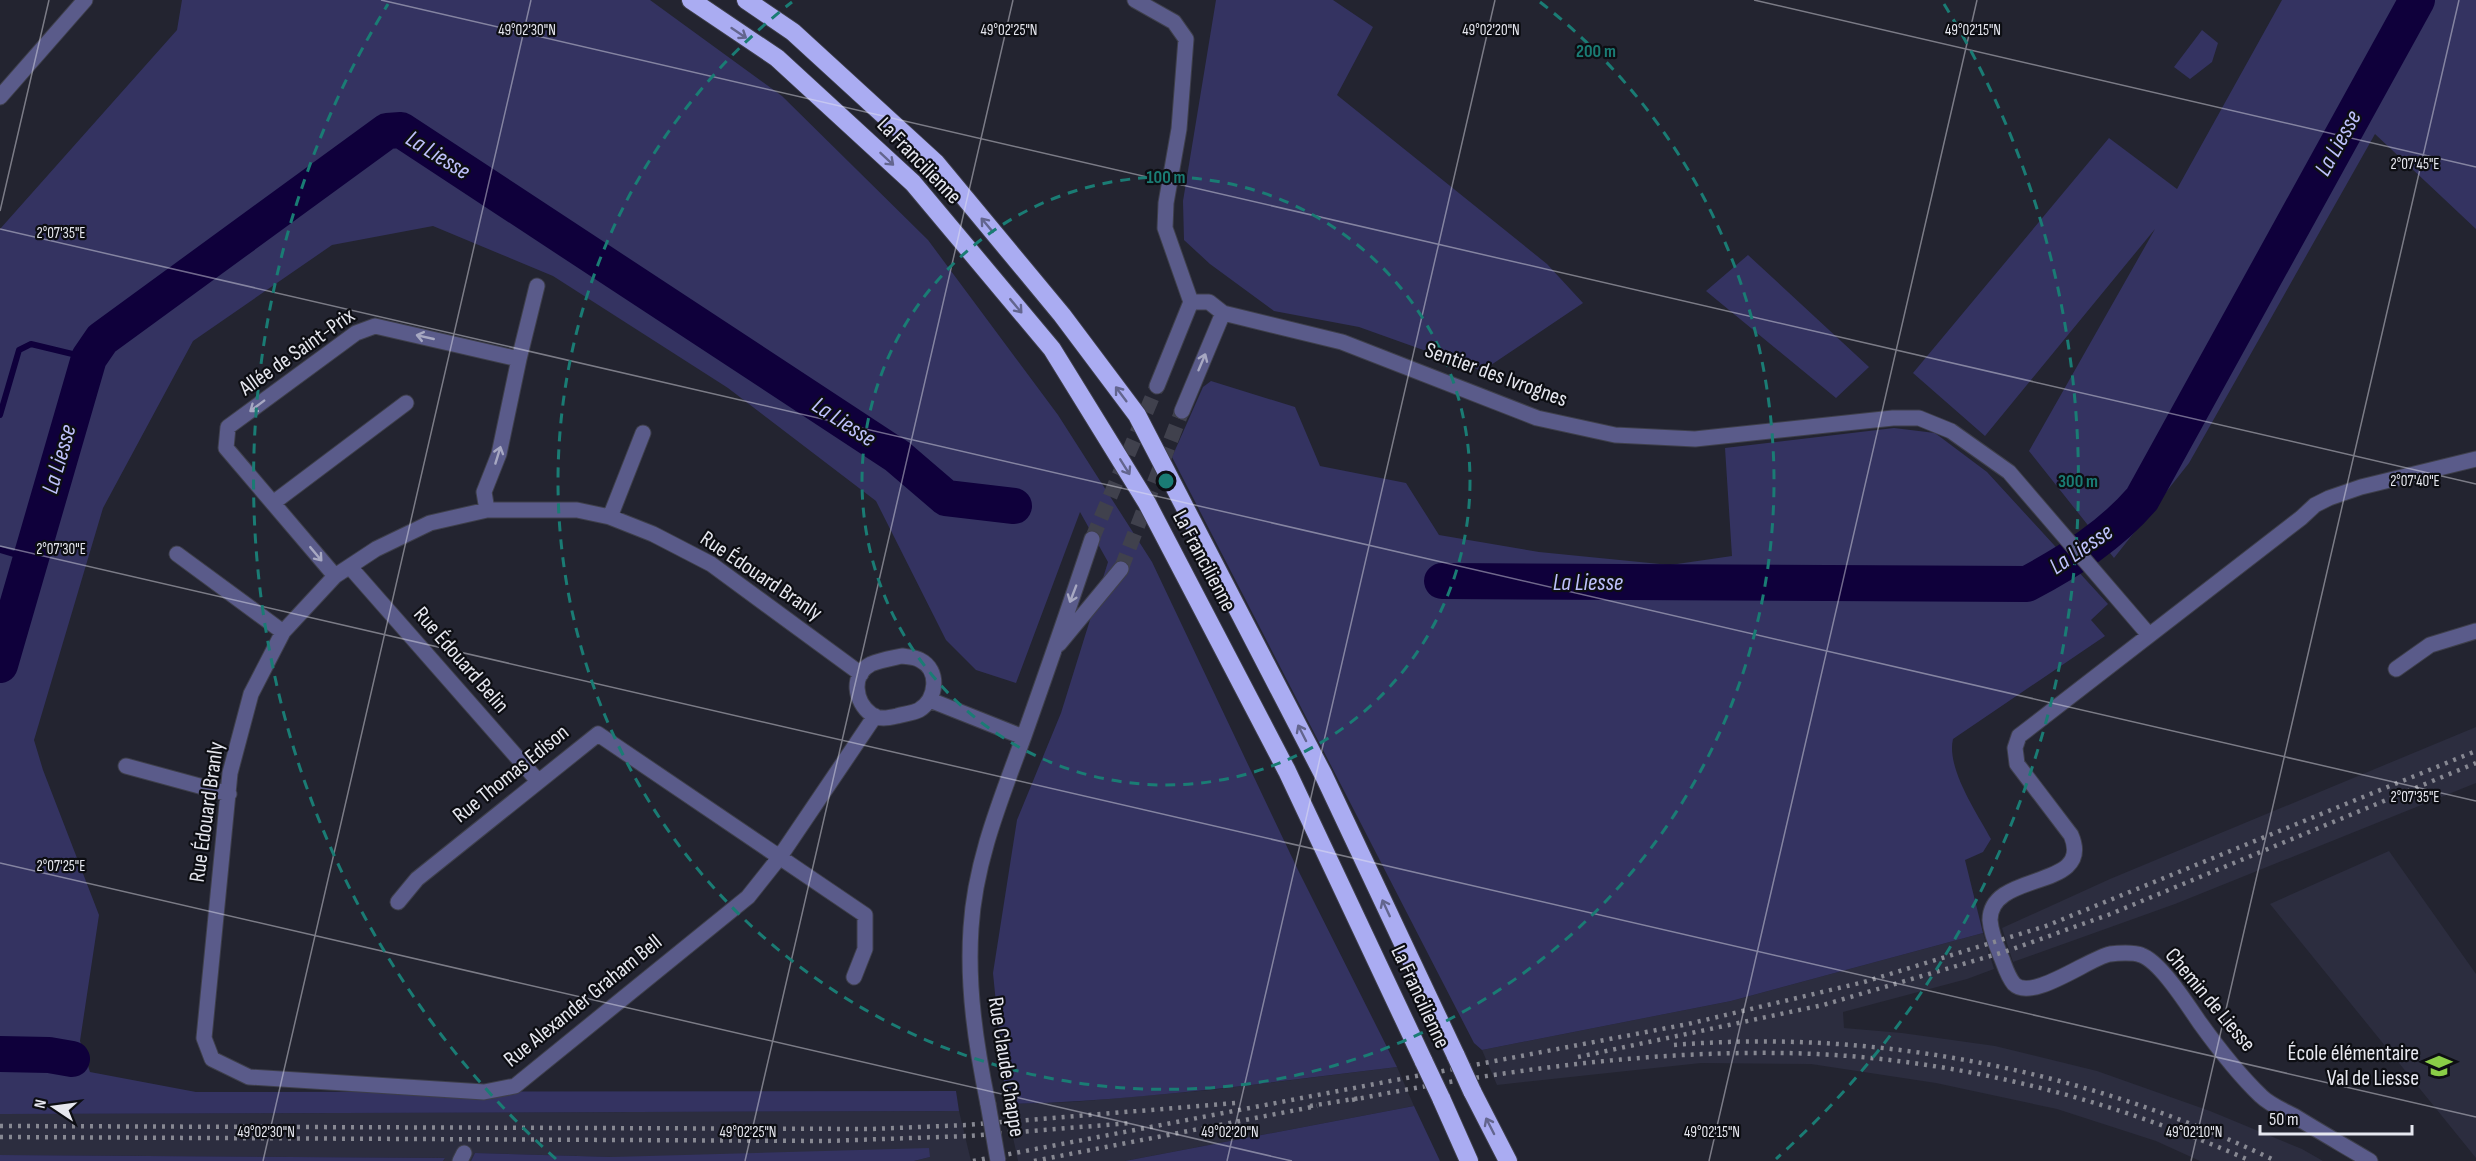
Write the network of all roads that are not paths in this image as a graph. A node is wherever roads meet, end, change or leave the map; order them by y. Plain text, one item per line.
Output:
1 (85, 0) edge
2 (691, 0) edge
3 (746, 0) edge
4 (1136, 0) edge
5 (0, 97) edge
6 (537, 286) dead end
7 (1191, 302) junction
8 (1223, 313) junction
9 (519, 359) junction
10 (1157, 386) tunnel mouth
11 (406, 403) dead end
12 (1182, 411) tunnel mouth
13 (643, 433) dead end
14 (2476, 459) edge
15 (273, 503) junction
16 (487, 510) junction
17 (610, 517) junction
18 (1092, 539) tunnel mouth
19 (177, 554) dead end
20 (350, 567) junction
21 (1121, 569) tunnel mouth
22 (335, 576) junction
23 (2476, 631) edge
24 (283, 632) junction
25 (2149, 635) junction
26 (1053, 651) junction
27 (2396, 669) dead end
28 (861, 674) junction
29 (930, 700) junction
30 (875, 716) junction
31 (1023, 737) junction
32 (126, 766) dead end
33 (538, 781) junction
34 (229, 795) junction
35 (779, 858) junction
36 (398, 903) dead end
37 (854, 977) dead end
38 (212, 1059) joint
39 (998, 1161) edge
40 (1469, 1161) edge
41 (1508, 1161) edge
42 (2370, 1161) edge

1 - 5 street
2 -> 40 highway, La Francilienne, bridge
41 -> 3 highway, La Francilienne, bridge
4 - 7 street
6 - 9 street
7 - 8 street, Sentier des Ivrognes
7 - 10 street
12 -> 8 street
8 - 25 street, Sentier des Ivrognes
9 -> 15 street, Allée de Saint-Prix
16 -> 9 street
11 - 15 street
13 - 17 street
14 - 25 street, Chemin de Liesse
15 -> 22 street, Allée de Saint-Prix
16 - 17 street, Rue Édouard Branly
16 - 20 street, Rue Édouard Branly
17 - 28 street, Rue Édouard Branly
18 -> 26 street, Rue Claude Chappe
19 - 24 street
20 - 22 street, Rue Édouard Branly
20 - 33 street, Rue Édouard Belin
21 - 26 street
22 - 24 street, Rue Édouard Branly
23 - 27 street
24 - 34 street, Rue Édouard Branly
25 - 42 street, Chemin de Liesse
26 - 31 street, Rue Claude Chappe
28 - 29 street
28 - 30 street
29 - 30 street
29 - 31 street
30 - 35 street, Rue Alexander Graham Bell
31 - 39 street, Rue Claude Chappe, bridge
32 - 34 street
33 - 35 street, Rue Thomas Edison
33 - 36 street, Rue Thomas Edison
34 - 38 street, Rue Édouard Branly
35 - 37 street
35 - 38 street, Rue Alexander Graham Bell

